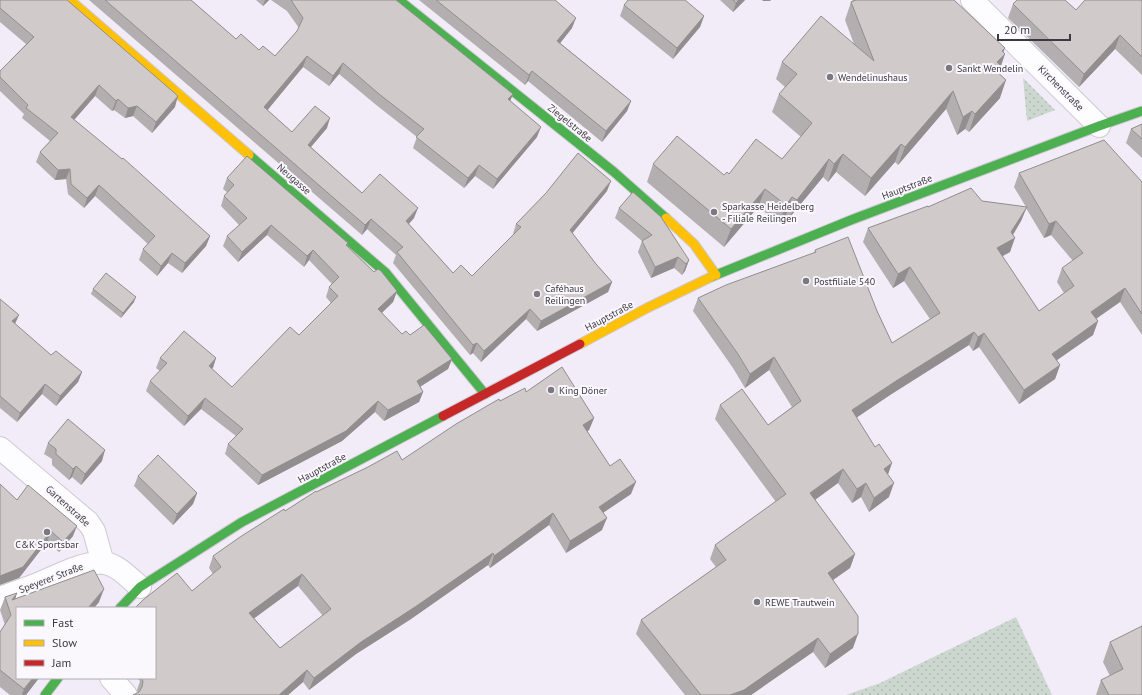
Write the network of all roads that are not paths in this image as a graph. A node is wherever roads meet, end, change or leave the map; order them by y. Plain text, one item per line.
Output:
1 (70, 0) edge
2 (399, 0) edge
3 (972, 0) edge
4 (1142, 111) edge
5 (1099, 126) junction
6 (716, 275) junction
7 (485, 394) junction
8 (0, 448) edge
9 (103, 563) junction
10 (140, 587) junction
11 (0, 598) edge
12 (121, 607) edge
13 (57, 679) edge
14 (112, 679) edge
15 (45, 695) edge
16 (126, 695) edge

1 - 7 street, Neugasse
2 - 6 street, Ziegelstraße
3 - 5 street, Kirchenstraße
4 - 5 street, Hauptstraße
5 - 6 street, Hauptstraße
6 - 7 street, Hauptstraße
7 - 10 street, Hauptstraße
8 - 9 street, Gartenstraße
9 - 10 street
9 - 11 street, Speyerer Straße
10 - 12 street, Hauptstraße
13 - 15 street
14 - 16 street

